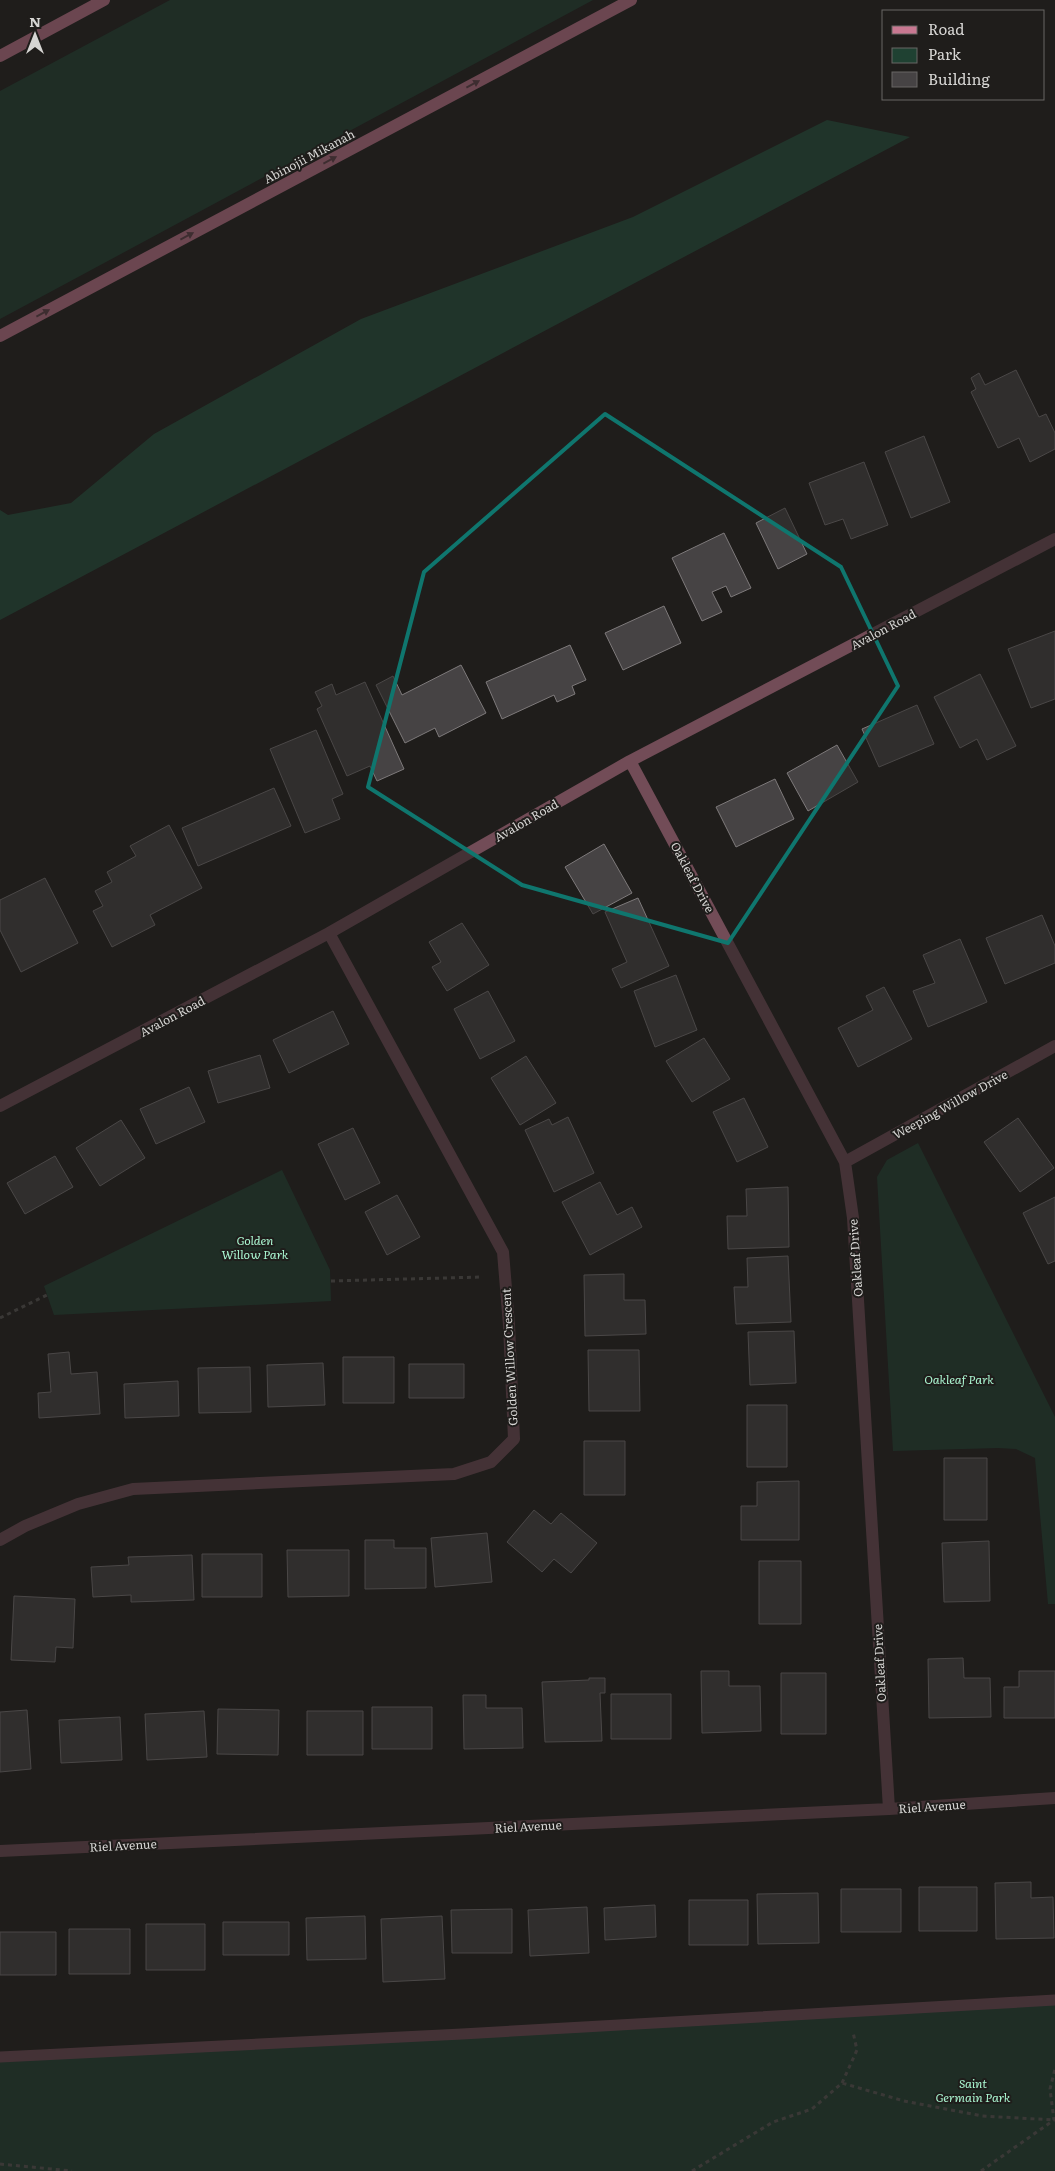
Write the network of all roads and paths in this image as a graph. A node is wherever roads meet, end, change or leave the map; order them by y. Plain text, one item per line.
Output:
1 (104, 0) edge
2 (631, 0) edge
3 (0, 56) edge
4 (0, 336) edge
5 (1055, 539) edge
6 (630, 761) junction
7 (329, 933) junction
8 (1055, 1046) edge
9 (0, 1106) edge
10 (846, 1162) junction
11 (505, 1277) junction
12 (331, 1281) dead end
13 (47, 1295) dead end
14 (0, 1318) edge
15 (0, 1540) edge
16 (1055, 1798) edge
17 (888, 1809) junction
18 (0, 1851) edge
19 (1055, 2000) edge
20 (847, 2012) junction
21 (0, 2058) edge
22 (1055, 2069) edge
23 (842, 2082) junction
24 (1054, 2120) edge
25 (0, 2164) edge
26 (72, 2171) edge
27 (692, 2171) edge
28 (981, 2171) edge

1 - 3 main road
4 -> 2 main road, Abinojii Mikanah
5 - 6 street, Avalon Road
6 - 7 street, Avalon Road
6 - 10 street, Oakleaf Drive
7 - 9 street, Avalon Road
7 - 11 street, Golden Willow Crescent
8 - 10 street, Weeping Willow Drive
10 - 17 street, Oakleaf Drive
11 - 12 path
11 - 15 street, Golden Willow Crescent
13 - 14 path
16 - 17 street, Riel Avenue
17 - 18 street, Riel Avenue
19 - 20 lane
20 - 21 lane
20 - 23 path
22 - 24 path
23 - 24 path
23 - 27 path
24 - 28 path
25 - 26 path

